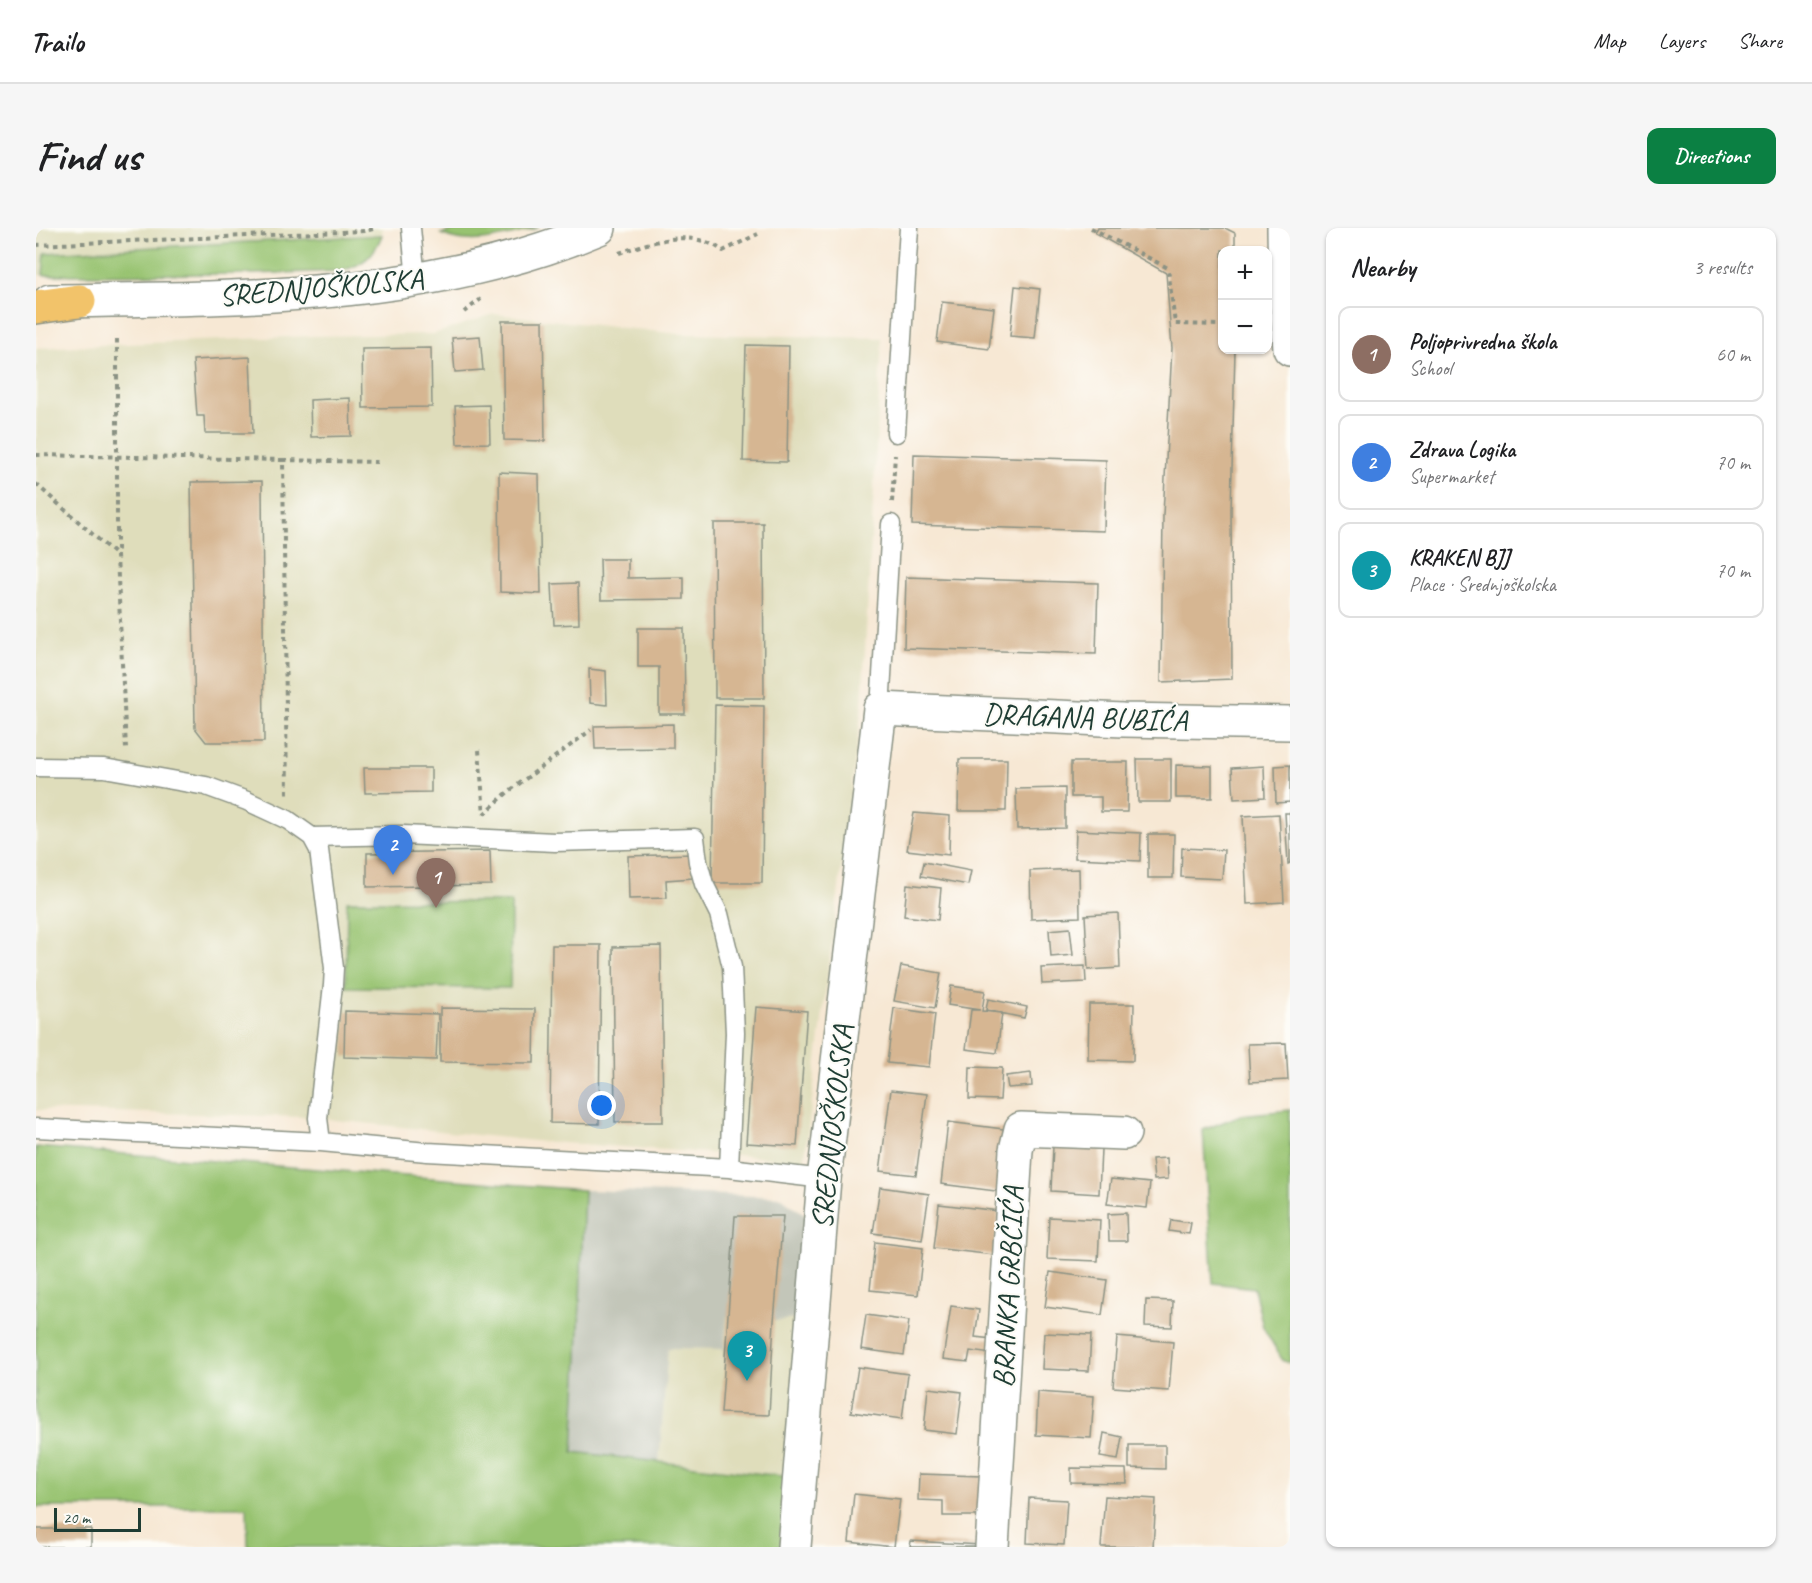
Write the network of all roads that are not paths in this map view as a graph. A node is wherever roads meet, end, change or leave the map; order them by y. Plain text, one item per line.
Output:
1 (411, 228) edge
2 (599, 228) edge
3 (909, 228) edge
4 (1284, 228) edge
5 (1276, 270) edge
6 (416, 280) junction
7 (79, 301) junction
8 (36, 302) edge
9 (36, 307) edge
10 (1290, 349) edge
11 (896, 433) road end
12 (891, 524) road end
13 (880, 709) junction
14 (1290, 723) edge
15 (36, 767) edge
16 (312, 837) junction
17 (36, 1128) edge
18 (1124, 1133) dead end
19 (321, 1142) junction
20 (729, 1168) junction
21 (824, 1179) junction
22 (794, 1547) edge
23 (992, 1547) edge

1 - 6 lane
2 - 6 street, SREDNJOŠKOLSKA
3 - 11 lane
4 - 5 street
5 - 10 street
6 - 7 street, SREDNJOŠKOLSKA
7 - 8 street, SREDNJOŠKOLSKA
7 - 9 main road
12 - 13 lane
13 - 14 street, DRAGANA BUBIĆA
13 - 21 street, SREDNJOŠKOLSKA
15 - 16 lane
16 - 19 lane
16 - 20 lane
17 - 19 lane
18 - 23 street, BRANKA GRBČIĆA
19 - 20 lane
20 - 21 lane
21 - 22 street, SREDNJOŠKOLSKA

